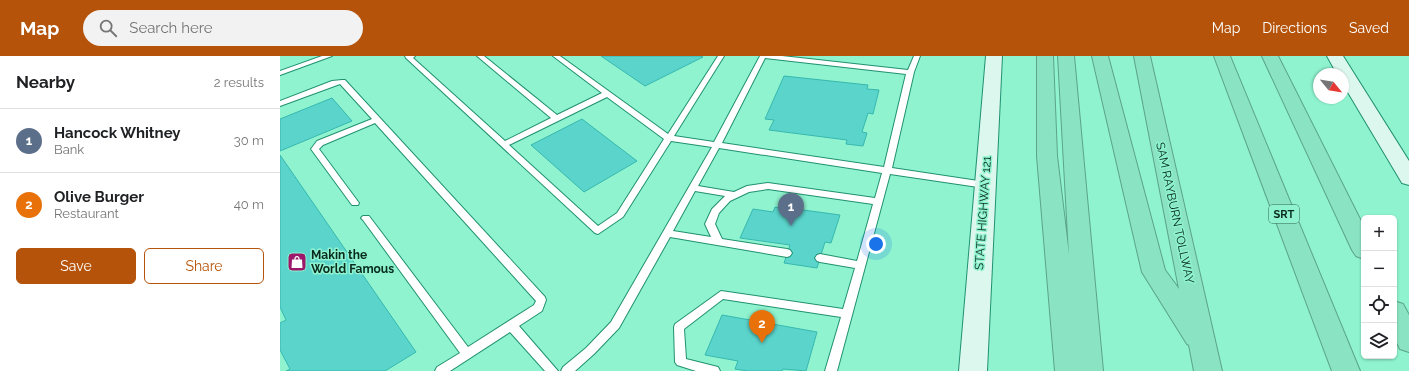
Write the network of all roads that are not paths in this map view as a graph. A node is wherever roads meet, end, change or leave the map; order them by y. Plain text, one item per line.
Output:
1 (329, 56) edge
2 (412, 56) edge
3 (480, 56) edge
4 (556, 56) edge
5 (721, 56) edge
6 (763, 56) edge
7 (917, 56) edge
8 (994, 56) edge
9 (1045, 56) edge
10 (1066, 56) edge
11 (1100, 56) edge
12 (1142, 56) edge
13 (1222, 56) edge
14 (1270, 56) edge
15 (1335, 56) edge
16 (910, 72) junction
17 (280, 73) edge
18 (607, 94) junction
19 (280, 104) edge
20 (556, 118) junction
21 (376, 120) junction
22 (668, 138) junction
23 (503, 144) junction
24 (717, 145) junction
25 (887, 170) junction
26 (1409, 178) edge
27 (984, 185) junction
28 (692, 188) junction
29 (736, 195) junction
30 (878, 202) junction
31 (355, 203) dead end
32 (366, 218) dead end
33 (667, 233) junction
34 (718, 241) junction
35 (1361, 244) edge
36 (787, 253) dead end
37 (820, 258) dead end
38 (861, 265) junction
39 (847, 314) junction
40 (1397, 317) edge
41 (512, 325) junction
42 (1409, 342) edge
43 (1202, 345) junction
44 (467, 354) junction
45 (441, 371) edge
46 (552, 371) edge
47 (567, 371) edge
48 (714, 371) edge
49 (831, 371) edge
50 (973, 371) edge
51 (1069, 371) edge
52 (1089, 371) edge
53 (1208, 371) edge
54 (1346, 371) edge

1 - 17 lane
2 - 23 lane
3 - 20 lane
4 - 18 lane
5 - 22 lane
6 - 16 lane
6 - 24 lane
7 - 16 lane
8 - 27 main road, STATE HIGHWAY 121
9 - 51 highway
10 - 52 highway
11 - 43 highway
12 - 43 highway, SAM RAYBURN TOLLWAY
13 - 54 highway, SRT
14 - 35 highway
15 - 26 main road
16 - 25 lane
18 - 20 lane
18 - 22 lane
19 - 21 lane
20 - 23 lane
21 - 31 lane
21 - 41 lane
22 - 23 lane
22 - 24 lane
24 - 25 lane
24 - 28 lane
25 - 27 lane
25 - 30 lane
27 - 50 main road, STATE HIGHWAY 121
28 - 29 lane
28 - 33 lane
29 - 30 lane
29 - 34 lane
30 - 38 lane
32 - 44 lane
33 - 34 lane
33 - 47 lane
34 - 36 lane
37 - 38 lane
38 - 39 lane
39 - 48 lane
39 - 49 lane
40 - 42 highway
41 - 44 lane
41 - 46 lane
43 - 53 highway, SAM RAYBURN TOLLWAY
44 - 45 lane

